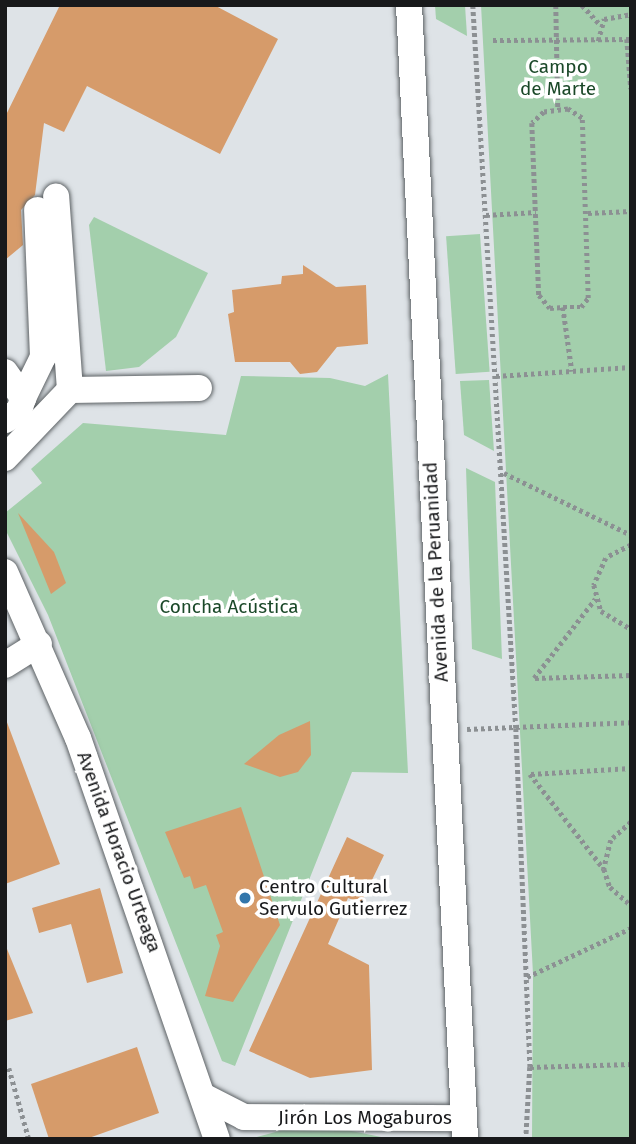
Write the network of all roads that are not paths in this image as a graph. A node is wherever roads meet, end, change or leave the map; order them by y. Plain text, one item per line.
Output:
1 (409, 5) edge
2 (5, 372) edge
3 (199, 388) dead end
4 (70, 390) junction
5 (23, 398) junction
6 (5, 420) edge
7 (5, 458) edge
8 (5, 572) edge
9 (39, 644) junction
10 (5, 665) edge
11 (205, 1097) junction
12 (267, 1117) junction
13 (464, 1129) edge
14 (217, 1139) edge
15 (225, 1139) edge

1 - 13 street, Avenida de la Peruanidad
2 - 5 street
3 - 4 street
4 - 5 street
4 - 7 street
5 - 6 street
8 - 9 street, Avenida Horacio Urteaga
9 - 10 street
9 - 11 street, Avenida Horacio Urteaga
11 - 12 street, Jirón Los Mogaburos
11 - 14 street, Avenida Horacio Urteaga
12 - 13 street, Jirón Los Mogaburos
12 - 15 street, Jirón Los Mogaburos

